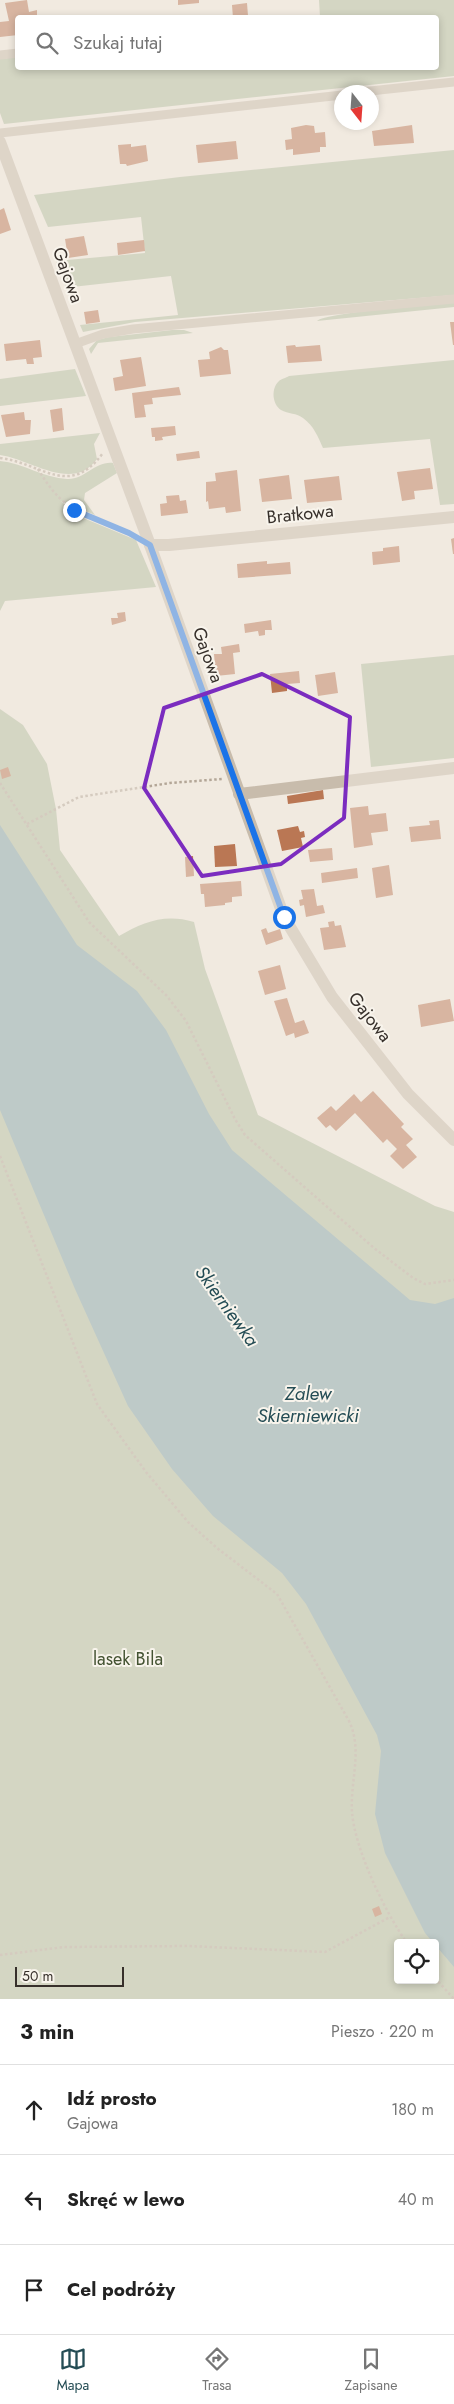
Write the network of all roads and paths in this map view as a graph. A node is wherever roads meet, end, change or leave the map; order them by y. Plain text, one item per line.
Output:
1 (15, 53) edge
2 (0, 55) edge
3 (454, 82) edge
4 (379, 90) edge
5 (334, 96) edge
6 (0, 133) edge
7 (0, 142) edge
8 (454, 299) edge
9 (75, 344) junction
10 (112, 443) junction
11 (0, 458) edge
12 (38, 469) junction
13 (454, 517) edge
14 (150, 545) junction
15 (454, 768) edge
16 (233, 779) junction
17 (0, 783) edge
18 (239, 794) junction
19 (27, 824) junction
20 (454, 1140) edge
21 (0, 1156) edge
22 (454, 1280) edge
23 (390, 1917) junction
24 (404, 1939) edge
25 (0, 1954) edge
26 (439, 1982) edge
27 (454, 1999) edge

1 - 2 lane
3 - 4 lane
5 - 6 lane
7 - 9 street, Gajowa
8 - 9 lane
9 - 10 street, Gajowa
10 - 12 path
10 - 14 street, Gajowa
11 - 12 path
12 - 14 path
13 - 14 street, Bratkowa
14 - 16 street, Gajowa
15 - 18 street
16 - 18 street, Gajowa
16 - 19 path
17 - 19 path
18 - 20 street, Gajowa
19 - 22 path
21 - 23 path
23 - 24 path
23 - 25 path
26 - 27 path

